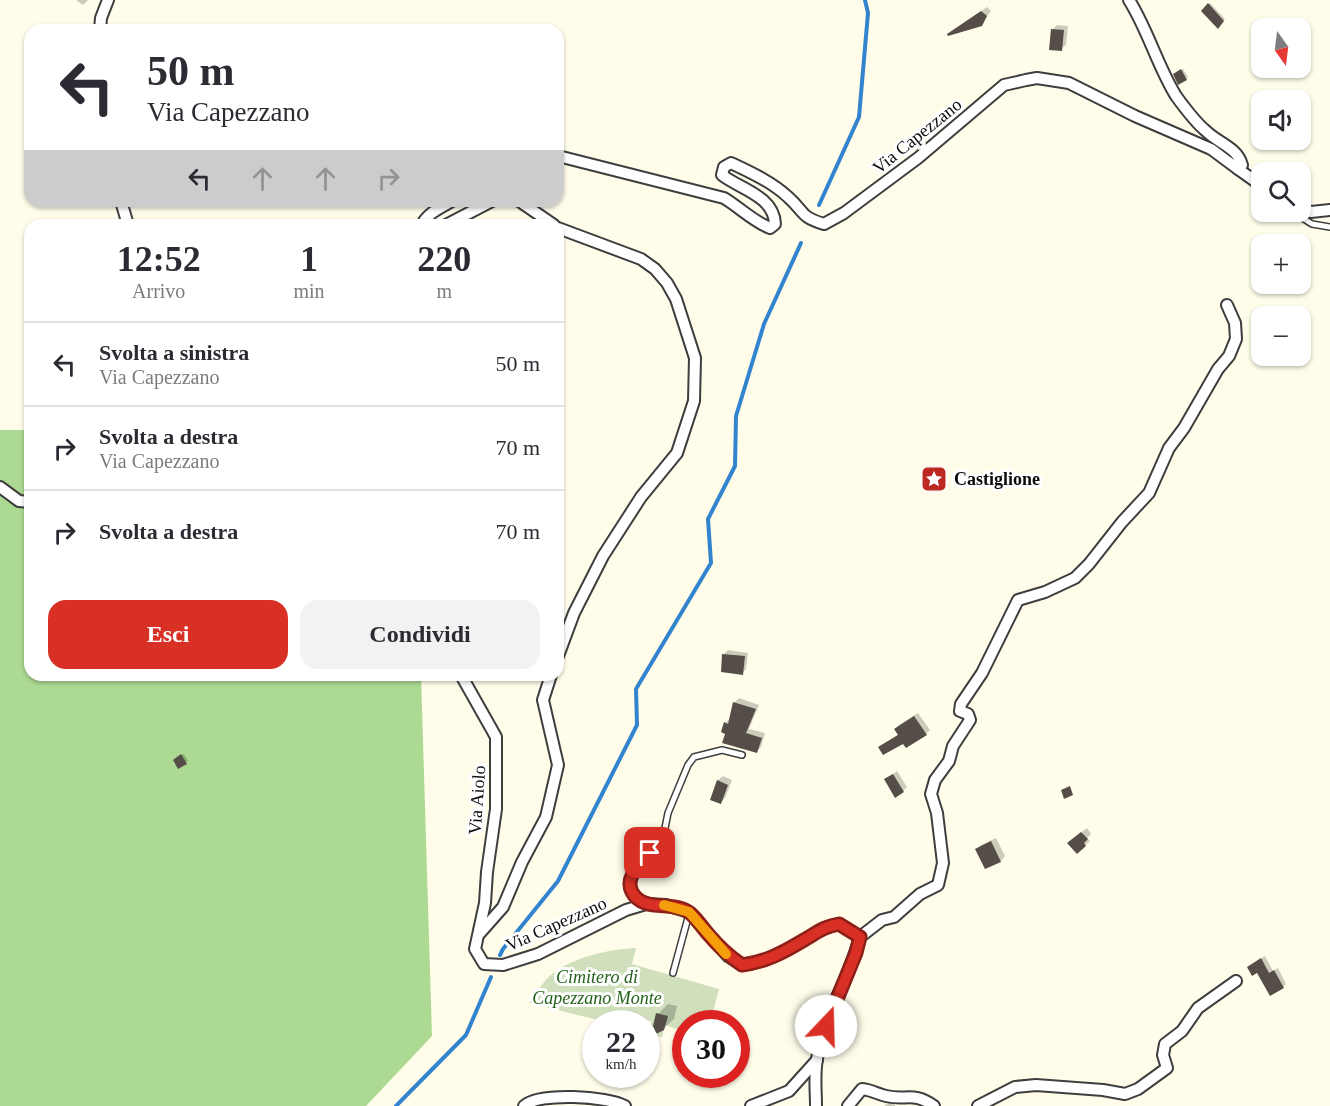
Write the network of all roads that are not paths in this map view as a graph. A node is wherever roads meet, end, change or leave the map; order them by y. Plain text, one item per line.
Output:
1 (108, 0) edge
2 (1129, 0) edge
3 (100, 24) edge
4 (564, 158) edge
5 (1238, 169) junction
6 (1251, 178) edge
7 (442, 207) edge
8 (480, 207) edge
9 (528, 207) edge
10 (1330, 210) edge
11 (1311, 212) edge
12 (425, 219) edge
13 (458, 219) edge
14 (545, 219) edge
15 (1309, 222) edge
16 (1330, 227) edge
17 (564, 230) edge
18 (1227, 305) dead end
19 (0, 487) edge
20 (24, 501) edge
21 (564, 640) edge
22 (463, 681) edge
23 (548, 681) edge
24 (742, 754) dead end
25 (646, 904) junction
26 (689, 912) junction
27 (478, 936) junction
28 (860, 937) junction
29 (673, 973) dead end
30 (1236, 981) dead end
31 (817, 1060) junction
32 (524, 1106) edge
33 (625, 1106) edge
34 (751, 1106) edge
35 (816, 1106) edge
36 (848, 1106) edge
37 (934, 1106) edge
38 (978, 1106) edge

1 - 3 street
2 - 5 street
4 - 5 street, Via Capezzano
5 - 6 street
7 - 12 street
8 - 13 street
9 - 14 street
10 - 11 street
15 - 16 lane
17 - 21 street
18 - 28 street
19 - 20 street
22 - 27 street, Via Aiolo
23 - 27 street, Via Capezzano
24 - 25 lane
25 - 26 street, Via Capezzano
25 - 27 street, Via Capezzano
26 - 28 street
26 - 29 lane
28 - 31 street
30 - 38 street
31 - 34 street
31 - 35 street
32 - 33 street
36 - 37 street

